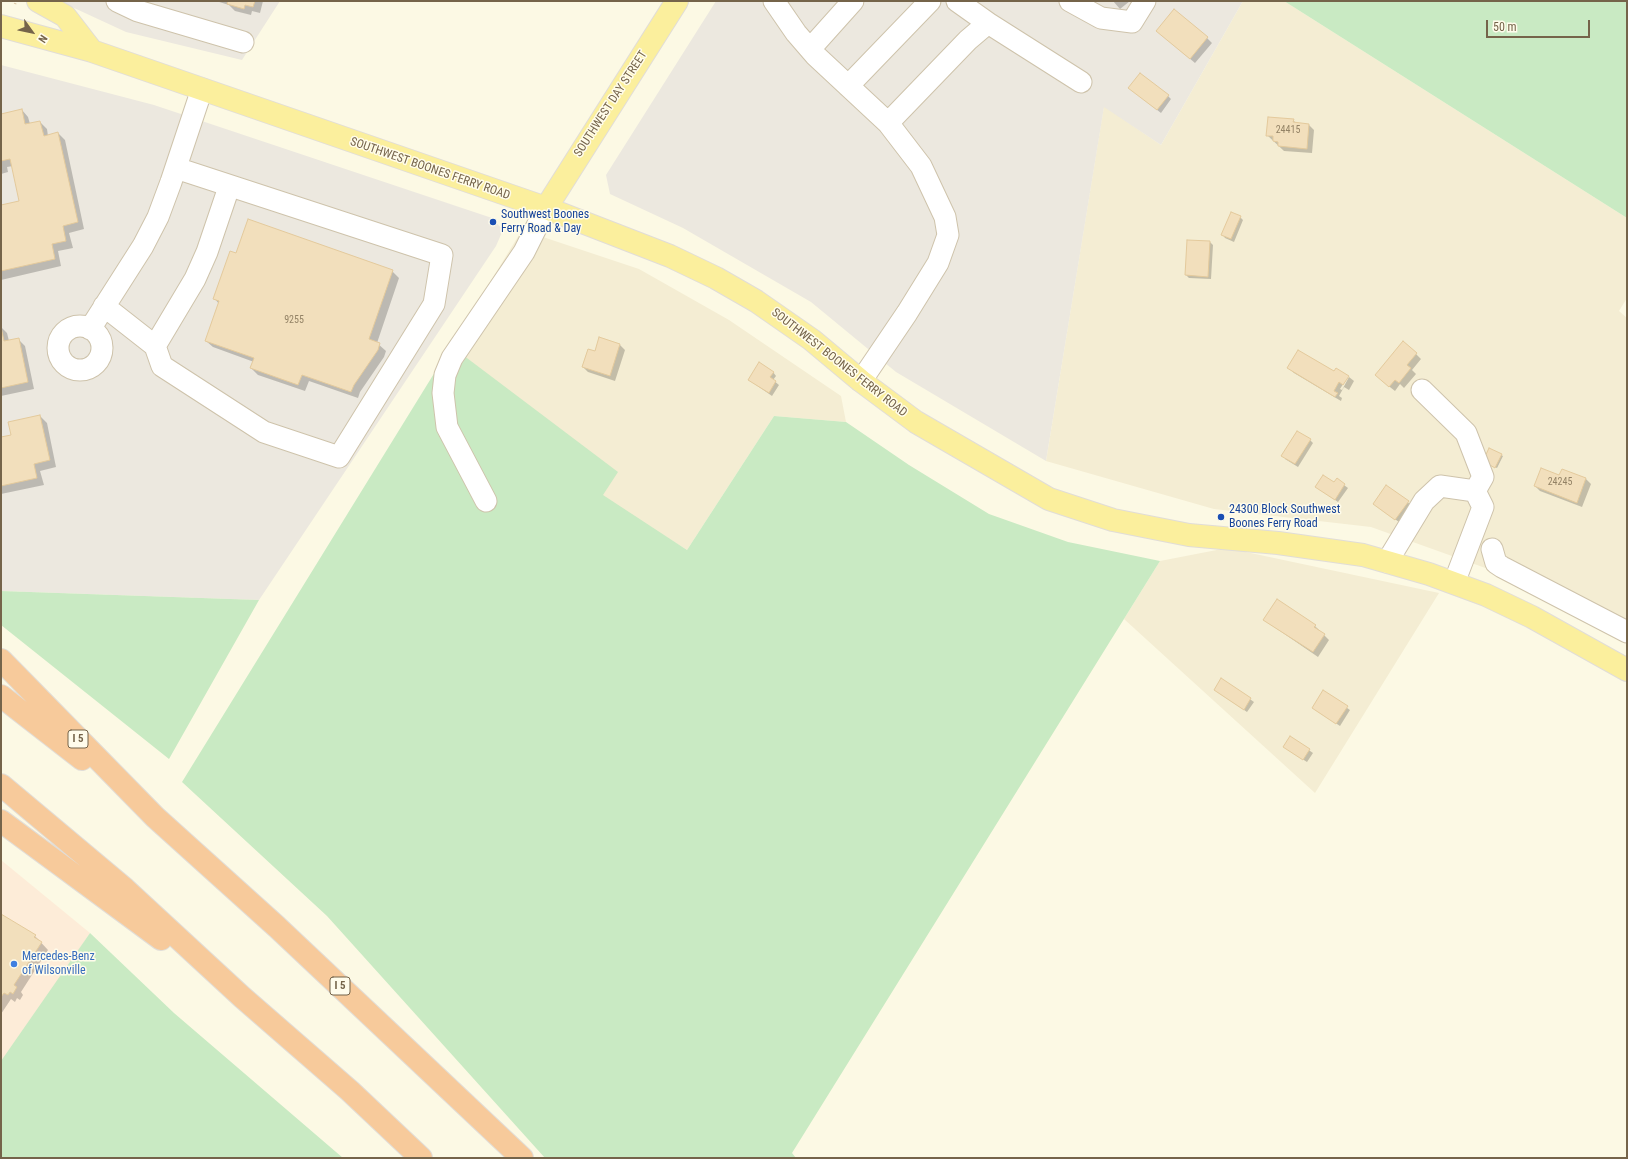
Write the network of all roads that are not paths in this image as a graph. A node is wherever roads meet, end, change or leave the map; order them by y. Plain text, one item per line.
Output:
1 (38, 1) edge
2 (117, 1) edge
3 (677, 1) edge
4 (774, 1) edge
5 (853, 1) edge
6 (930, 1) edge
7 (957, 1) edge
8 (1070, 1) edge
9 (1145, 1) edge
10 (988, 23) junction
11 (1, 26) edge
12 (243, 42) dead end
13 (810, 49) junction
14 (92, 51) junction
15 (1080, 82) dead end
16 (848, 86) junction
17 (202, 89) junction
18 (888, 123) junction
19 (176, 168) junction
20 (229, 187) junction
21 (546, 208) junction
22 (104, 306) junction
23 (90, 328) dead end
24 (155, 346) junction
25 (861, 381) junction
26 (1422, 390) dead end
27 (1475, 491) junction
28 (486, 501) dead end
29 (1492, 549) dead end
30 (1387, 562) junction
31 (1454, 583) junction
32 (1627, 632) edge
33 (1, 660) edge
34 (1627, 670) edge
35 (1, 696) edge
36 (1, 785) edge
37 (156, 817) junction
38 (1, 821) edge
39 (242, 997) junction
40 (421, 1158) edge
41 (522, 1158) edge

1 - 14 main road
2 - 12 street
3 - 21 main road, SOUTHWEST DAY STREET
4 - 13 street
5 - 13 street
6 - 16 street
7 - 10 street
8 - 9 street
10 - 15 street
10 - 18 street
11 - 14 main road, SOUTHWEST BOONES FERRY ROAD
13 - 16 street
14 - 17 main road, SOUTHWEST BOONES FERRY ROAD
16 - 18 street
17 - 19 street
17 - 21 main road, SOUTHWEST BOONES FERRY ROAD
18 - 25 street
19 - 20 street
19 - 22 street
20 - 24 street
20 - 24 street
21 - 25 main road, SOUTHWEST BOONES FERRY ROAD
21 - 28 street
22 - 23 street
22 - 24 street
25 - 30 main road, SOUTHWEST BOONES FERRY ROAD
26 - 27 street
27 - 30 street
27 - 31 street
29 - 32 street
30 - 31 main road, SOUTHWEST BOONES FERRY ROAD
31 - 34 main road, SOUTHWEST BOONES FERRY ROAD
33 - 37 highway, I 5
35 - 37 highway, I 5
36 - 39 highway
37 - 41 highway, I 5
38 - 39 highway
39 - 40 highway

